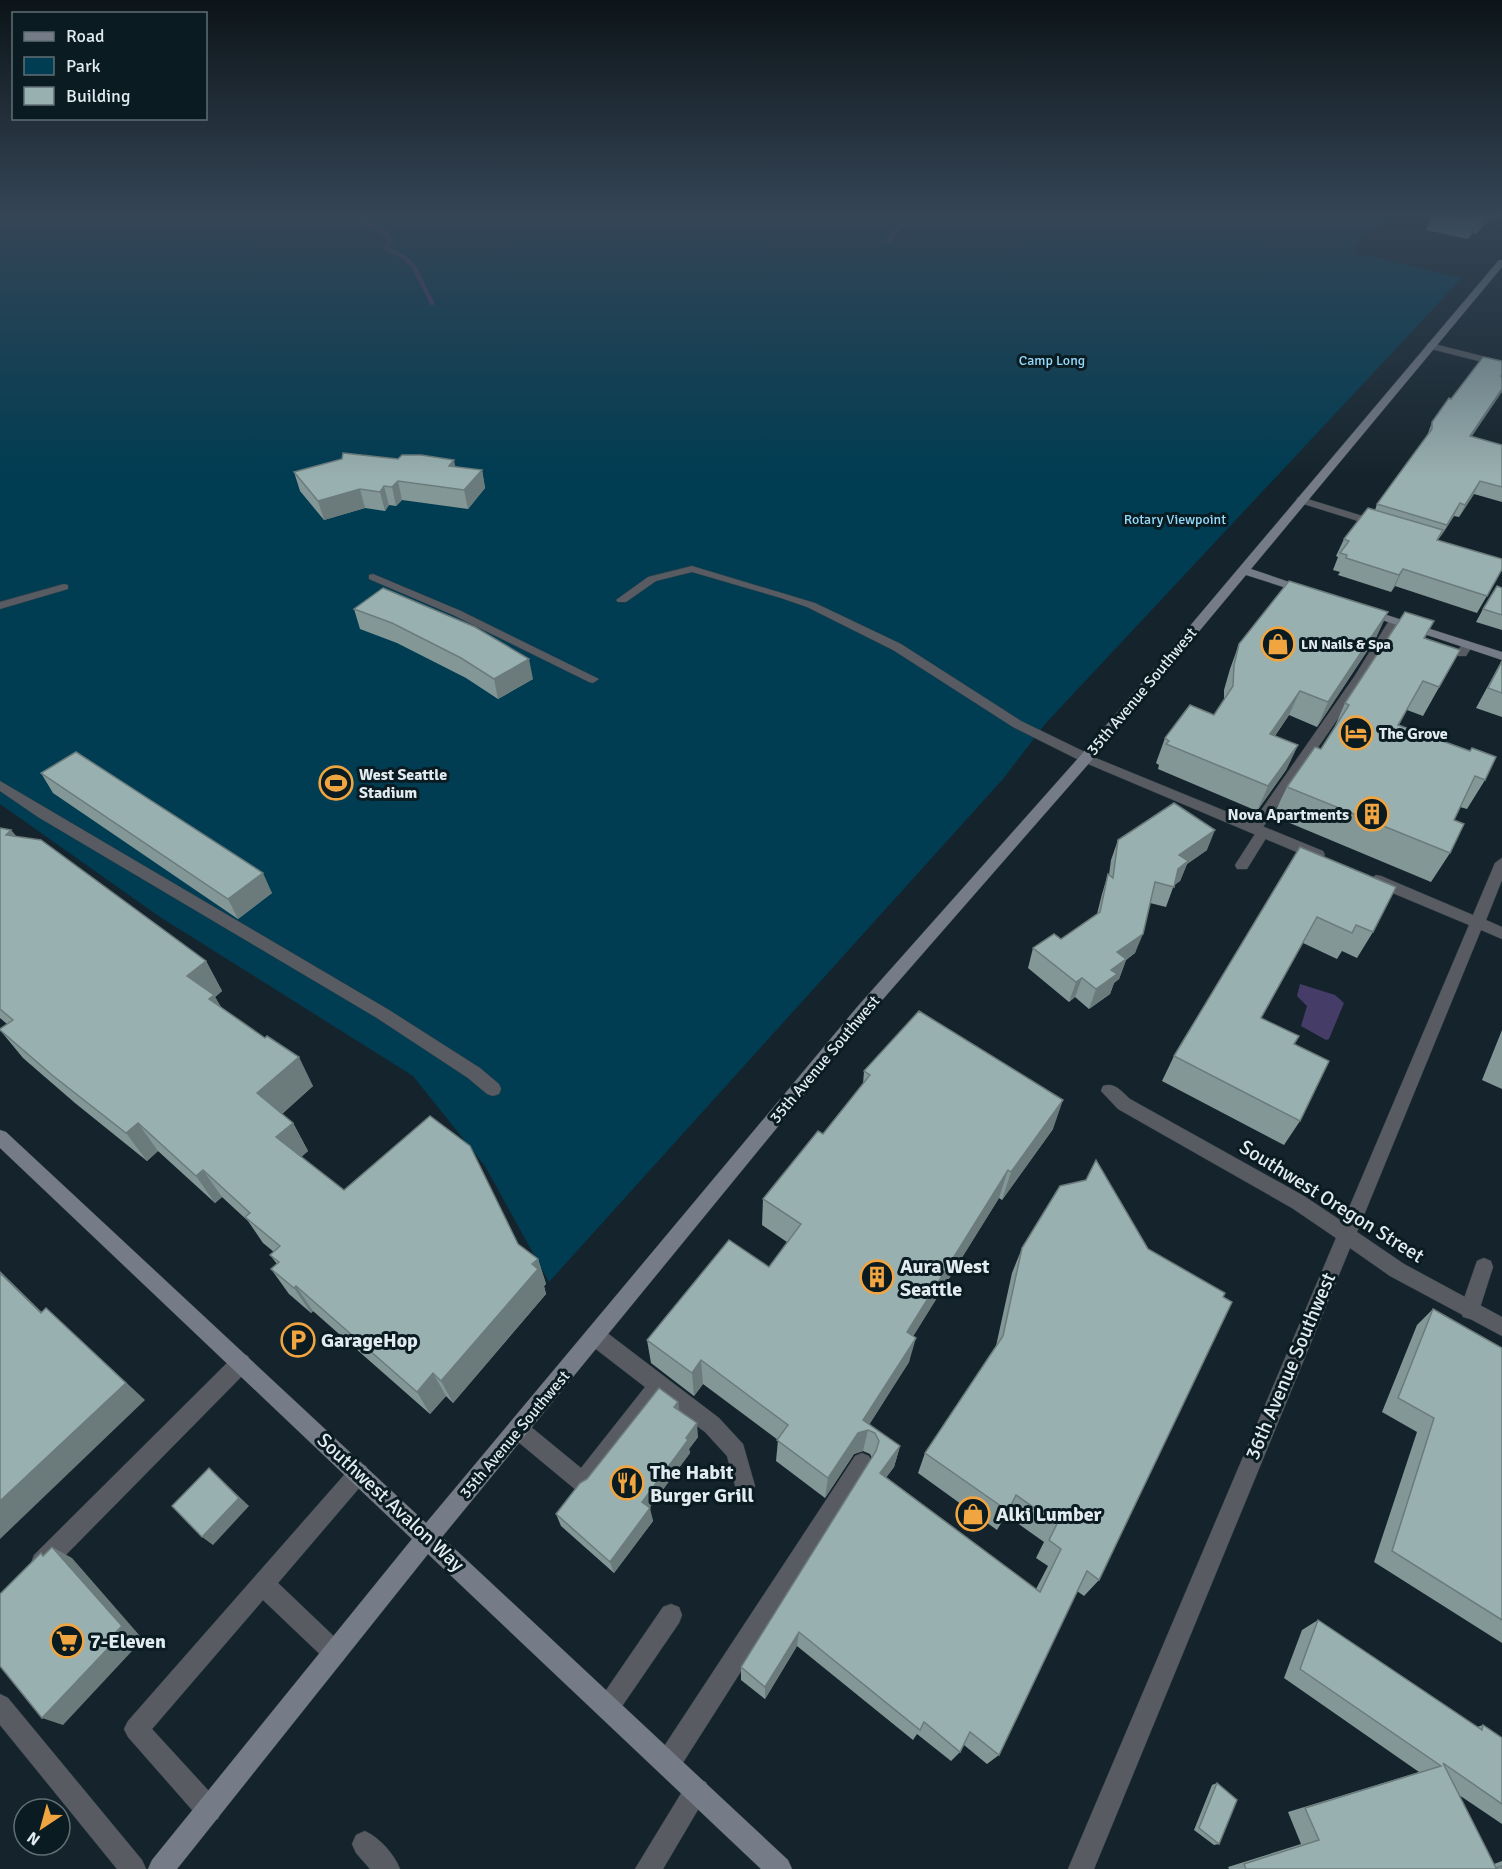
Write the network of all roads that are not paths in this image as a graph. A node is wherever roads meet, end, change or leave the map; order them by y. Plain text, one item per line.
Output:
1 (1468, 302) edge
2 (1430, 346) junction
3 (1502, 364) edge
4 (1301, 500) junction
5 (1390, 528) edge
6 (1243, 570) junction
7 (373, 577) dead end
8 (64, 587) dead end
9 (1321, 596) edge
10 (622, 600) dead end
11 (0, 606) edge
12 (1352, 607) edge
13 (1394, 621) junction
14 (1502, 656) edge
15 (593, 679) dead end
16 (1086, 758) junction
17 (0, 785) edge
18 (1259, 830) junction
19 (1329, 860) edge
20 (1502, 863) edge
21 (1242, 866) dead end
22 (1362, 874) edge
23 (1476, 922) junction
24 (1502, 933) edge
25 (493, 1089) dead end
26 (1110, 1091) dead end
27 (0, 1137) edge
28 (1346, 1233) junction
29 (1484, 1267) dead end
30 (1470, 1310) junction
31 (1502, 1327) edge
32 (595, 1336) junction
33 (241, 1363) junction
34 (659, 1385) junction
35 (518, 1429) junction
36 (862, 1463) edge
37 (359, 1473) junction
38 (744, 1486) dead end
39 (428, 1537) junction
40 (25, 1580) edge
41 (263, 1584) junction
42 (671, 1615) dead end
43 (335, 1653) junction
44 (0, 1706) edge
45 (608, 1707) junction
46 (668, 1763) junction
47 (697, 1791) junction
48 (209, 1810) junction
49 (365, 1844) dead end
50 (168, 1866) edge
51 (133, 1869) edge
52 (387, 1869) edge
53 (648, 1869) edge
54 (779, 1869) edge
55 (1081, 1869) edge

1 - 2 main road, 35th Avenue Southwest
2 - 3 street
2 - 4 main road, 35th Avenue Southwest
4 - 5 street
4 - 6 main road, 35th Avenue Southwest
6 - 9 main road
6 - 16 main road, 35th Avenue Southwest
7 - 15 street
8 - 11 street
10 - 16 street
12 - 13 main road
13 - 14 main road
13 - 18 street
16 - 18 street
16 - 32 main road, 35th Avenue Southwest
17 - 25 street
18 - 19 street
18 - 21 street
20 - 23 street, 36th Avenue Southwest
22 - 23 street
23 - 24 street
23 - 28 street, 36th Avenue Southwest
26 - 28 street, Southwest Oregon Street
27 - 33 main road, Southwest Avalon Way
28 - 30 street, Southwest Oregon Street
28 - 55 street, 36th Avenue Southwest
29 - 30 street
30 - 31 street, Southwest Oregon Street
32 - 34 street
32 - 35 main road, 35th Avenue Southwest
33 - 37 main road, Southwest Avalon Way
33 - 40 street
34 - 35 street
34 - 38 street
35 - 39 main road, 35th Avenue Southwest
36 - 46 street
37 - 39 main road, Southwest Avalon Way
37 - 41 street
39 - 43 main road, 35th Avenue Southwest
39 - 45 main road, Southwest Avalon Way
41 - 43 street
41 - 48 street
42 - 45 street
43 - 48 main road, 35th Avenue Southwest
44 - 51 street
45 - 46 main road, Southwest Avalon Way
46 - 47 main road, Southwest Avalon Way
47 - 53 street
47 - 54 main road, Southwest Avalon Way
48 - 50 main road, 35th Avenue Southwest
49 - 52 street

